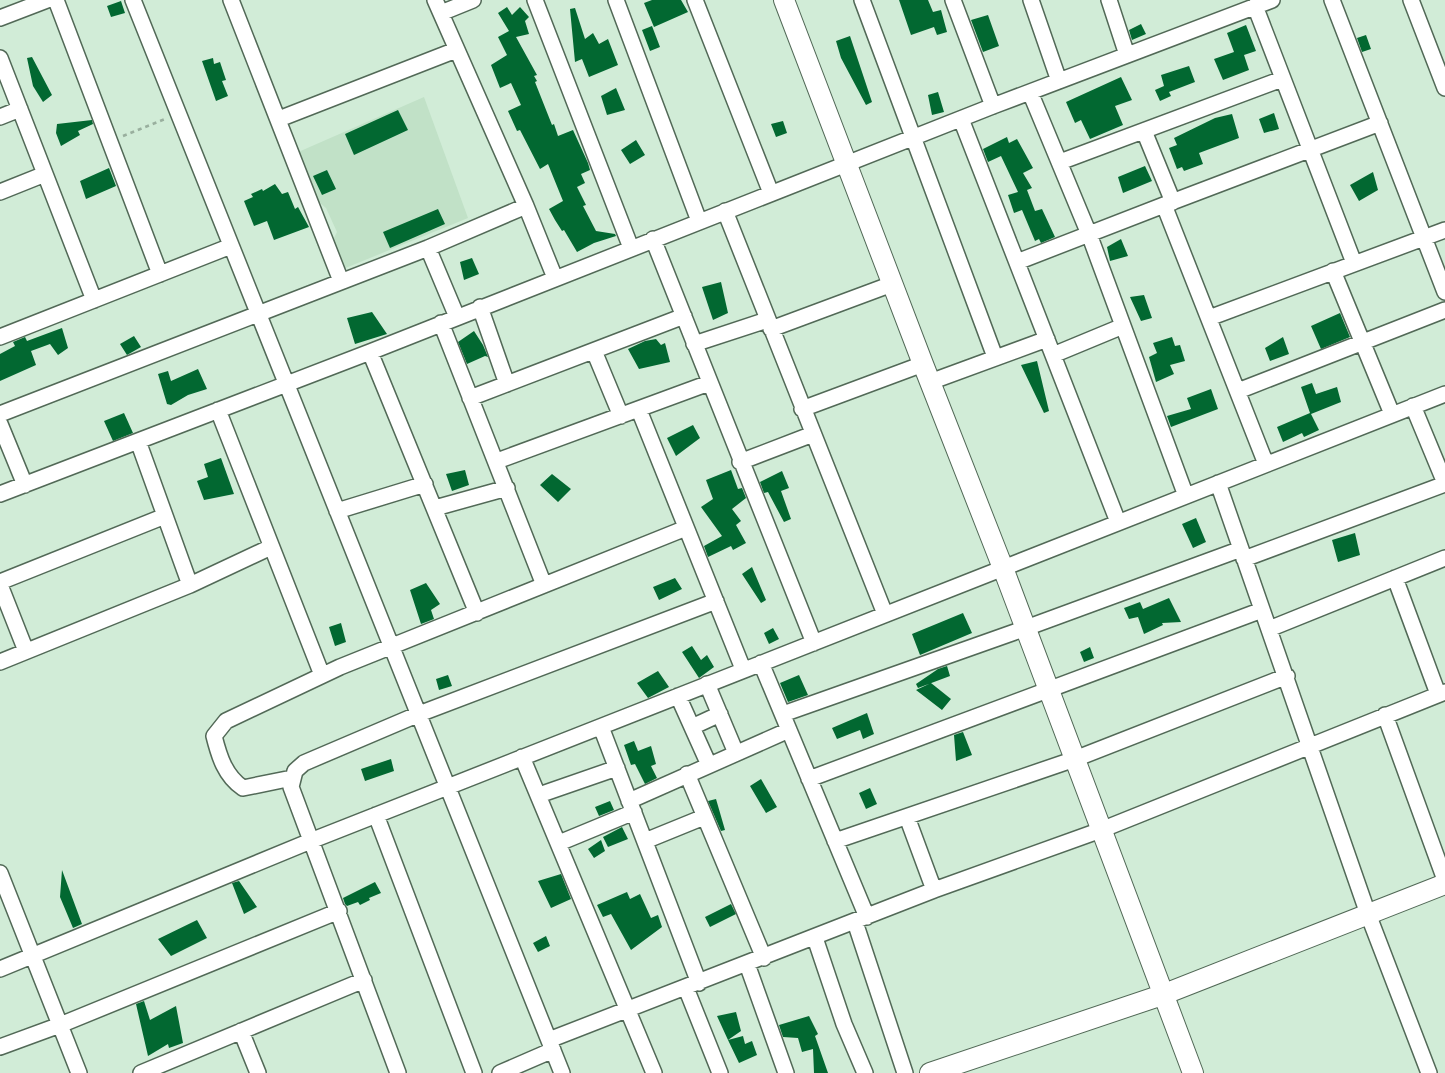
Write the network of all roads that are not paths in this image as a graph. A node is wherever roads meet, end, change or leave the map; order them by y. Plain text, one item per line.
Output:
1 (47, 0) edge
2 (56, 0) edge
3 (133, 0) edge
4 (231, 0) edge
5 (473, 0) edge
6 (535, 0) edge
7 (616, 0) edge
8 (695, 0) edge
9 (784, 0) edge
10 (862, 0) edge
11 (953, 0) edge
12 (1031, 0) edge
13 (1109, 0) edge
14 (1272, 0) edge
15 (1332, 0) edge
16 (1411, 0) edge
17 (1255, 6) junction
18 (438, 7) edge
19 (0, 18) edge
20 (456, 50) junction
21 (1127, 54) junction
22 (0, 58) edge
23 (1282, 79) junction
24 (1060, 81) junction
25 (1445, 88) edge
26 (1030, 92) junction
27 (993, 106) junction
28 (20, 109) junction
29 (0, 117) edge
30 (279, 119) junction
31 (961, 119) junction
32 (1380, 123) junction
33 (1144, 131) junction
34 (912, 138) junction
35 (1309, 150) junction
36 (1060, 162) junction
37 (847, 164) junction
38 (45, 174) junction
39 (0, 192) edge
40 (772, 193) junction
41 (1169, 203) junction
42 (526, 206) junction
43 (725, 211) junction
44 (699, 221) junction
45 (1445, 230) edge
46 (1088, 234) junction
47 (1424, 238) junction
48 (653, 239) junction
49 (231, 246) junction
50 (428, 248) junction
51 (631, 248) junction
52 (1017, 262) junction
53 (1354, 263) junction
54 (1333, 270) junction
55 (160, 274) junction
56 (554, 278) junction
57 (341, 281) junction
58 (892, 284) junction
59 (1445, 292) edge
60 (94, 300) junction
61 (480, 307) junction
62 (1445, 310) edge
63 (258, 313) junction
64 (684, 316) junction
65 (457, 317) junction
66 (1209, 318) junction
67 (441, 323) junction
68 (769, 325) junction
69 (1123, 326) junction
70 (0, 337) edge
71 (1047, 339) junction
72 (1363, 342) junction
73 (694, 344) junction
74 (594, 351) junction
75 (370, 352) junction
76 (1053, 355) junction
77 (995, 357) junction
78 (926, 373) junction
79 (286, 382) junction
80 (709, 383) junction
81 (507, 384) junction
82 (1238, 391) junction
83 (1445, 394) edge
84 (470, 398) junction
85 (1414, 406) junction
86 (802, 409) junction
87 (218, 410) junction
88 (639, 410) junction
89 (0, 414) edge
90 (1392, 414) junction
91 (620, 416) junction
92 (0, 424) edge
93 (813, 434) junction
94 (138, 441) junction
95 (497, 461) junction
96 (740, 462) junction
97 (1266, 464) junction
98 (1218, 483) junction
99 (25, 484) junction
100 (425, 484) junction
101 (1445, 484) edge
102 (507, 488) junction
103 (0, 494) edge
104 (1186, 496) junction
105 (434, 508) junction
106 (337, 511) junction
107 (165, 516) junction
108 (1118, 522) junction
109 (686, 528) junction
110 (271, 547) junction
111 (1243, 554) junction
112 (1445, 558) edge
113 (1003, 568) junction
114 (1395, 578) junction
115 (0, 584) edge
116 (190, 585) junction
117 (544, 585) junction
118 (716, 601) junction
119 (1262, 610) junction
120 (477, 613) junction
121 (885, 614) junction
122 (1026, 628) junction
123 (1269, 629) junction
124 (814, 643) junction
125 (391, 646) junction
126 (26, 651) junction
127 (0, 662) edge
128 (761, 663) junction
129 (743, 669) junction
130 (322, 675) junction
131 (1287, 676) junction
132 (707, 684) junction
133 (1048, 691) junction
134 (1442, 693) edge
135 (678, 696) junction
136 (419, 714) junction
137 (720, 714) junction
138 (783, 714) junction
139 (1385, 715) junction
140 (692, 726) junction
141 (601, 727) junction
142 (789, 730) junction
143 (1309, 745) junction
144 (736, 753) junction
145 (522, 757) junction
146 (1075, 759) junction
147 (709, 765) junction
148 (617, 768) junction
149 (687, 774) junction
150 (292, 778) junction
151 (809, 779) junction
152 (448, 787) junction
153 (540, 795) junction
154 (632, 807) junction
155 (376, 815) junction
156 (907, 816) junction
157 (704, 818) junction
158 (1101, 830) junction
159 (313, 840) junction
160 (645, 841) junction
161 (835, 841) junction
162 (559, 843) junction
163 (1445, 880) edge
164 (2, 883) edge
165 (1445, 884) edge
166 (934, 890) junction
167 (339, 911) junction
168 (1368, 914) junction
169 (861, 920) junction
170 (815, 938) junction
171 (33, 956) junction
172 (764, 958) junction
173 (747, 964) junction
174 (0, 969) edge
175 (364, 980) junction
176 (693, 986) junction
177 (1162, 995) junction
178 (629, 1010) junction
179 (60, 1025) junction
180 (241, 1031) junction
181 (551, 1045) junction
182 (0, 1047) edge
183 (174, 1067) edge
184 (79, 1073) edge
185 (141, 1073) edge
186 (258, 1073) edge
187 (398, 1073) edge
188 (474, 1073) edge
189 (500, 1073) edge
190 (562, 1073) edge
191 (654, 1073) edge
192 (720, 1073) edge
193 (786, 1073) edge
194 (865, 1073) edge
195 (905, 1073) edge
196 (930, 1073) edge
197 (1193, 1073) edge
198 (1430, 1073) edge

1 - 19 street
2 - 55 street
3 - 49 street
4 - 30 street
5 - 18 street
6 - 51 street
7 - 44 street
8 - 40 street
9 - 37 street
10 - 34 street
11 - 27 street
12 - 24 street
13 - 21 street
14 - 17 street
15 - 32 street
16 - 25 street
17 - 21 street
17 - 23 street
18 - 20 street
20 - 30 street
20 - 42 street
21 - 24 street
22 - 28 street
23 - 33 street
23 - 35 street
24 - 26 street
26 - 27 street
26 - 36 street
27 - 31 street
28 - 29 street
28 - 38 street
30 - 57 street
31 - 34 street
31 - 52 street
32 - 35 street
32 - 47 street
33 - 36 street
33 - 41 street
34 - 37 street
34 - 77 street
35 - 41 street
35 - 53 street
36 - 46 street
37 - 40 street
37 - 58 street
38 - 39 street
38 - 60 street
40 - 43 street
41 - 46 street
41 - 66 street
42 - 50 street
42 - 56 street
43 - 44 street
43 - 68 street
44 - 48 street
45 - 47 street
46 - 52 street
46 - 69 street
47 - 53 street
47 - 59 street
48 - 51 street
48 - 64 street
49 - 55 street
49 - 63 street
50 - 57 street
50 - 65 street
51 - 56 street
52 - 71 street
53 - 54 street
54 - 66 street
54 - 72 street
55 - 60 street
56 - 61 street
57 - 63 street
58 - 68 street
58 - 78 street
60 - 70 street
61 - 65 street
61 - 81 street
62 - 72 street
63 - 79 street
63 - 89 street
64 - 73 street
64 - 74 street
65 - 67 street
66 - 82 street
67 - 75 street
67 - 84 street
68 - 73 street
68 - 86 street
69 - 76 street
69 - 104 street
71 - 76 street
71 - 77 street
72 - 82 street
72 - 90 street
73 - 80 street
74 - 81 street
74 - 91 street
75 - 79 street
75 - 100 street
76 - 108 street
77 - 78 street
78 - 86 street
78 - 113 street
79 - 87 street
79 - 106 street
80 - 88 street
80 - 96 street
81 - 84 street
82 - 97 street
83 - 85 street
84 - 95 street
85 - 90 street
85 - 101 street
86 - 93 street
87 - 94 street
87 - 110 street
88 - 91 street
88 - 109 street
90 - 97 street
91 - 95 street
92 - 99 street
93 - 96 street
93 - 121 street
94 - 99 street
94 - 107 street
95 - 102 street
96 - 124 street
97 - 98 street
98 - 104 street
98 - 111 street
99 - 103 street
100 - 105 street
100 - 106 street
101 - 111 street
102 - 105 street
102 - 117 street
104 - 108 street
105 - 120 street
106 - 125 street
107 - 115 street
107 - 116 street
108 - 113 street
109 - 117 street
109 - 118 street
110 - 116 street
110 - 130 street
111 - 119 street
111 - 122 street
112 - 114 street
113 - 121 street
113 - 122 street
114 - 123 street
114 - 134 street
115 - 126 street
116 - 126 street
117 - 120 street
118 - 129 street
118 - 136 street
119 - 123 street
119 - 133 street
120 - 125 street
121 - 124 street
122 - 133 street
122 - 138 street
123 - 131 street
124 - 128 street
125 - 130 street
125 - 136 street
126 - 127 street
128 - 129 street
128 - 138 street
129 - 132 street
130 - 150 street
131 - 143 street
131 - 146 street
132 - 135 street
132 - 137 street
133 - 146 street
133 - 151 street
134 - 139 street
135 - 140 street
135 - 141 street
136 - 150 street
136 - 152 street
137 - 140 street
137 - 144 street
138 - 142 street
139 - 143 street
139 - 163 street
140 - 147 street
141 - 145 street
141 - 148 street
142 - 144 street
142 - 151 street
143 - 158 street
143 - 168 street
144 - 147 street
145 - 152 street
145 - 153 street
146 - 156 street
146 - 158 street
147 - 149 street
148 - 153 street
148 - 154 street
149 - 154 street
149 - 157 street
150 - 159 street
151 - 161 street
152 - 155 street
152 - 181 street
153 - 162 street
154 - 160 street
154 - 162 street
155 - 159 street
155 - 188 street
156 - 161 street
156 - 166 street
157 - 160 street
157 - 172 street
158 - 166 street
158 - 177 street
159 - 167 street
159 - 171 street
160 - 176 street
161 - 169 street
162 - 178 street
164 - 171 street
165 - 168 street
166 - 169 street
167 - 175 street
167 - 179 street
168 - 177 street
168 - 198 street
169 - 170 street
169 - 195 street
170 - 172 street
170 - 194 street
171 - 174 street
171 - 179 street
172 - 173 street
173 - 176 street
173 - 193 street
175 - 180 street
175 - 187 street
176 - 178 street
176 - 192 street
177 - 196 street
177 - 197 street
178 - 181 street
178 - 191 street
179 - 182 street
179 - 184 street
180 - 183 street
180 - 186 street
181 - 189 street
181 - 190 street
183 - 185 street

